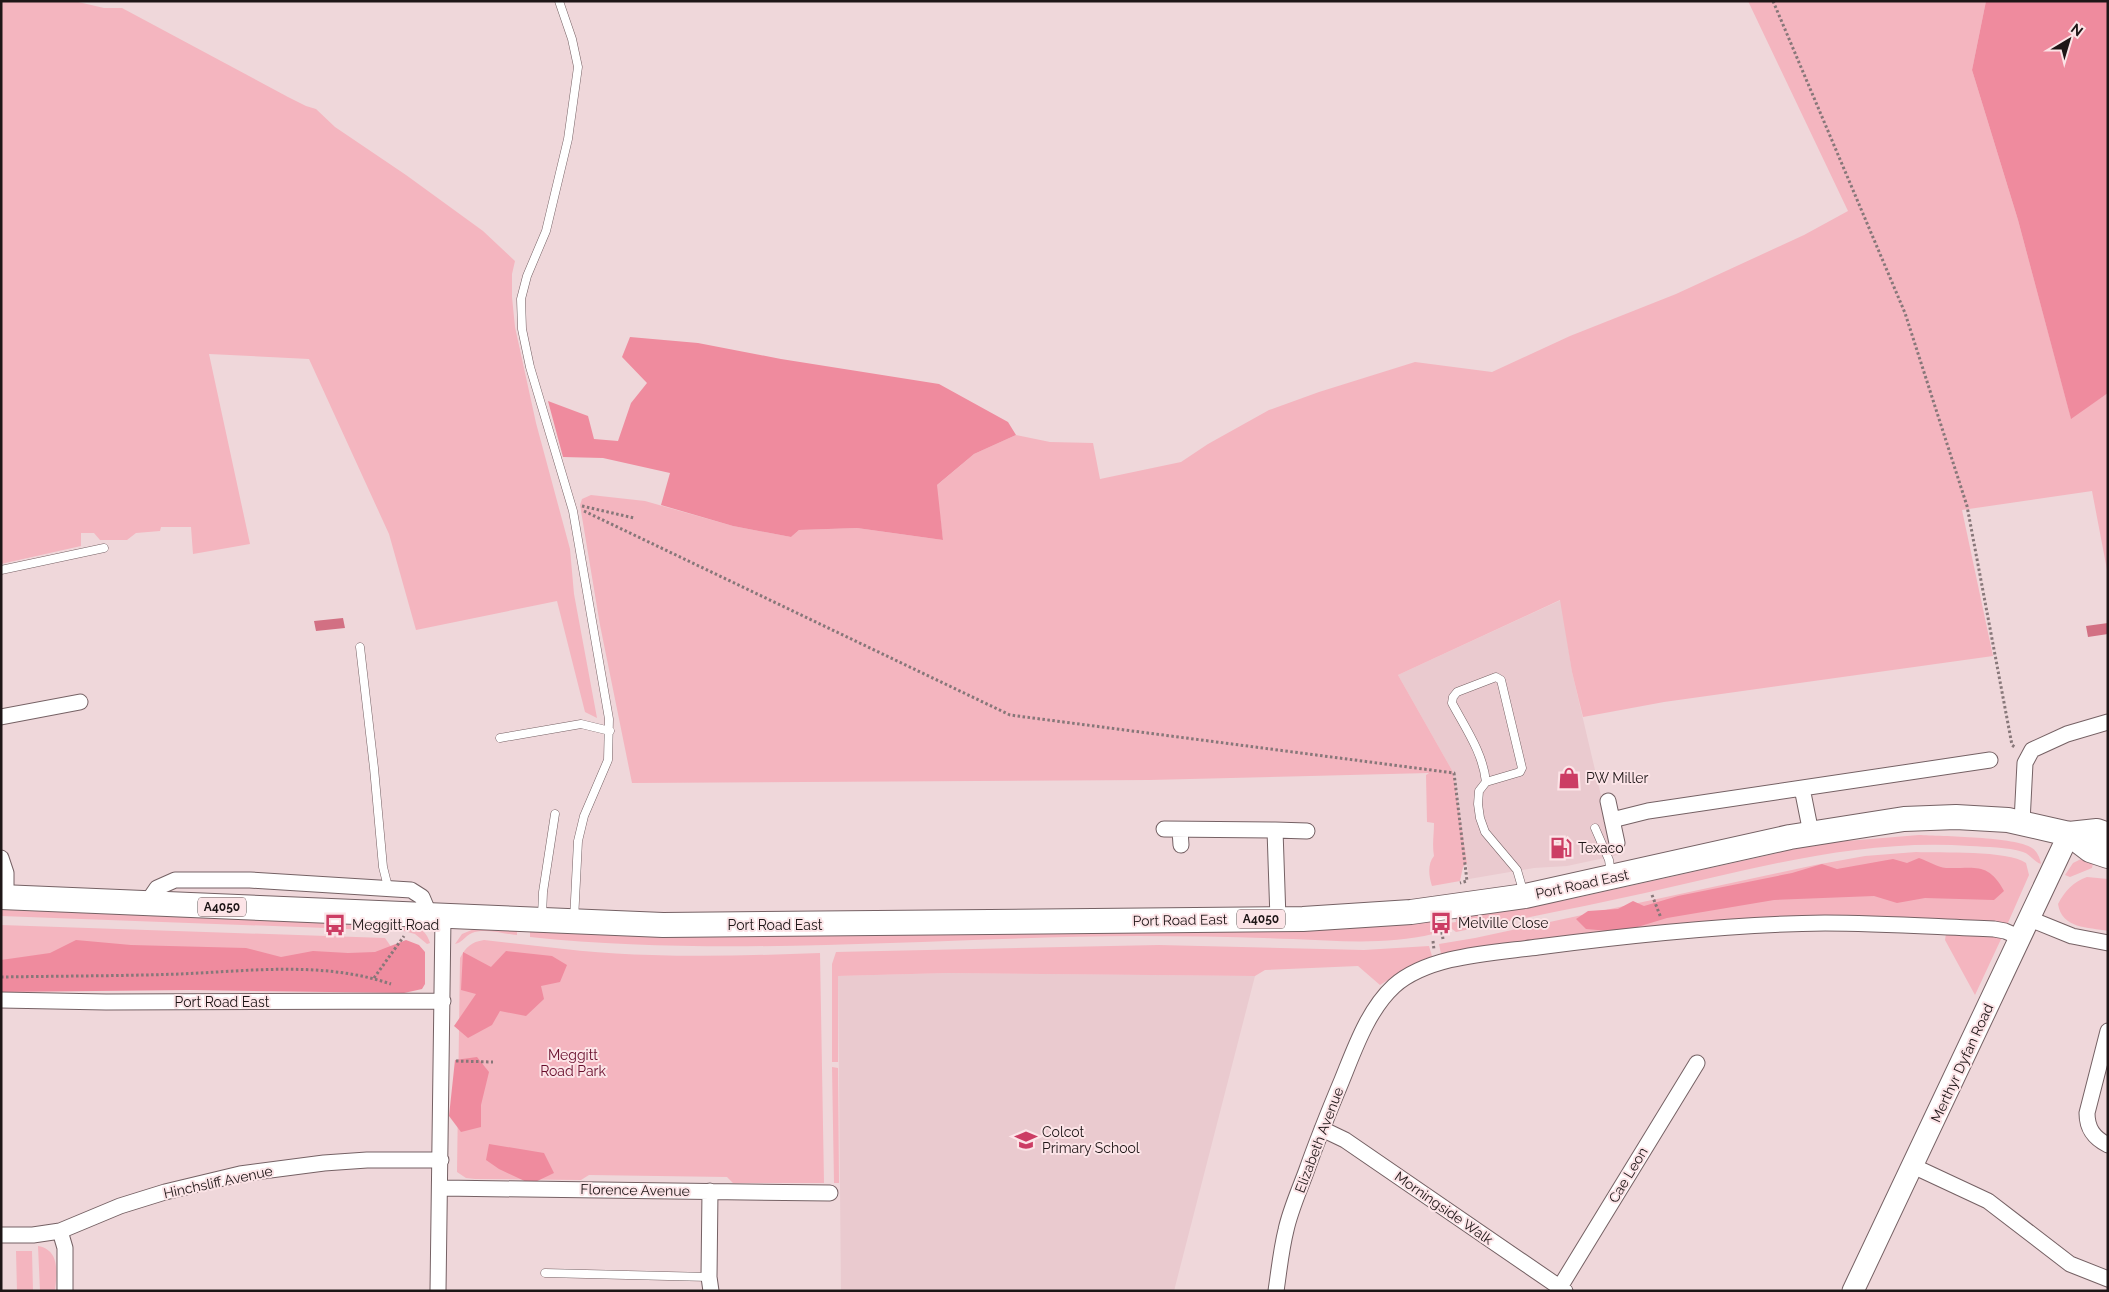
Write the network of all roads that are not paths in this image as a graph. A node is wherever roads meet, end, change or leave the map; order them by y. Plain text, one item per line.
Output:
1 (559, 1) edge
2 (104, 548) dead end
3 (1, 570) edge
4 (360, 647) dead end
5 (80, 702) dead end
6 (1, 717) edge
7 (2108, 722) edge
8 (610, 731) junction
9 (500, 738) dead end
10 (1990, 760) dead end
11 (1486, 782) junction
12 (1802, 788) junction
13 (1608, 802) dead end
14 (555, 814) dead end
15 (1612, 820) junction
16 (2022, 822) junction
17 (1595, 828) dead end
18 (1164, 829) dead end
19 (1180, 830) junction
20 (1275, 830) junction
21 (1307, 831) dead end
22 (1811, 833) junction
23 (2069, 834) junction
24 (2108, 835) edge
25 (1617, 843) dead end
26 (1181, 845) dead end
27 (2108, 856) edge
28 (1, 858) edge
29 (1612, 878) junction
30 (388, 887) junction
31 (1525, 896) junction
32 (3, 898) edge
33 (146, 904) junction
34 (436, 916) junction
35 (1278, 919) junction
36 (2030, 919) junction
37 (542, 921) junction
38 (574, 922) junction
39 (2021, 938) junction
40 (2108, 943) edge
41 (1, 1000) edge
42 (443, 1001) junction
43 (2108, 1031) edge
44 (1697, 1063) dead end
45 (1322, 1129) junction
46 (2108, 1145) edge
47 (441, 1160) junction
48 (1914, 1166) junction
49 (440, 1188) junction
50 (710, 1191) junction
51 (830, 1193) dead end
52 (60, 1232) junction
53 (1, 1235) edge
54 (546, 1273) dead end
55 (2108, 1278) edge
56 (710, 1284) edge
57 (1562, 1289) edge
58 (65, 1291) edge
59 (438, 1291) edge
60 (1276, 1291) edge
61 (1853, 1291) edge

1 - 8 lane
2 - 3 lane
4 - 30 lane
5 - 6 street
7 - 16 street
8 - 9 lane
8 - 38 lane
10 - 12 street
11 - 11 lane
11 - 31 lane
12 - 15 street
12 - 22 street
13 - 15 street
14 - 37 lane
15 - 25 street
16 - 22 main road, Port Road East / A4050
16 - 23 main road, Port Road East / A4050
17 - 29 lane
18 - 19 street
19 - 20 street
19 - 26 street
20 - 21 street
20 - 35 street
22 - 29 main road, Port Road East / A4050
23 - 24 main road, A4050
23 - 27 main road, A4050
23 - 36 street, Merthyr Dyfan Road
28 - 32 street
29 - 31 main road, Port Road East / A4050
30 - 33 street
30 - 34 street
31 - 35 main road, Port Road East / A4050
32 - 33 main road, Port Road East / A4050
33 - 34 main road, Port Road East / A4050
34 - 37 main road, Port Road East / A4050
34 - 42 street
35 - 38 main road, Port Road East / A4050
36 - 39 street, Merthyr Dyfan Road
36 - 40 street
37 - 38 main road, Port Road East / A4050
39 - 45 street, Elizabeth Avenue
39 - 48 street, Merthyr Dyfan Road
41 - 42 street, Port Road East
42 - 47 street
43 - 46 street
44 - 57 street, Cae Leon
45 - 57 street, Morningside Walk
45 - 60 street, Elizabeth Avenue
47 - 49 street
47 - 52 street, Hinchsliff Avenue
48 - 55 street
48 - 61 street, Merthyr Dyfan Road
49 - 50 street, Florence Avenue
49 - 59 street
50 - 51 street, Florence Avenue
50 - 56 street
52 - 53 street, Hinchsliff Avenue
52 - 58 street
54 - 56 lane

